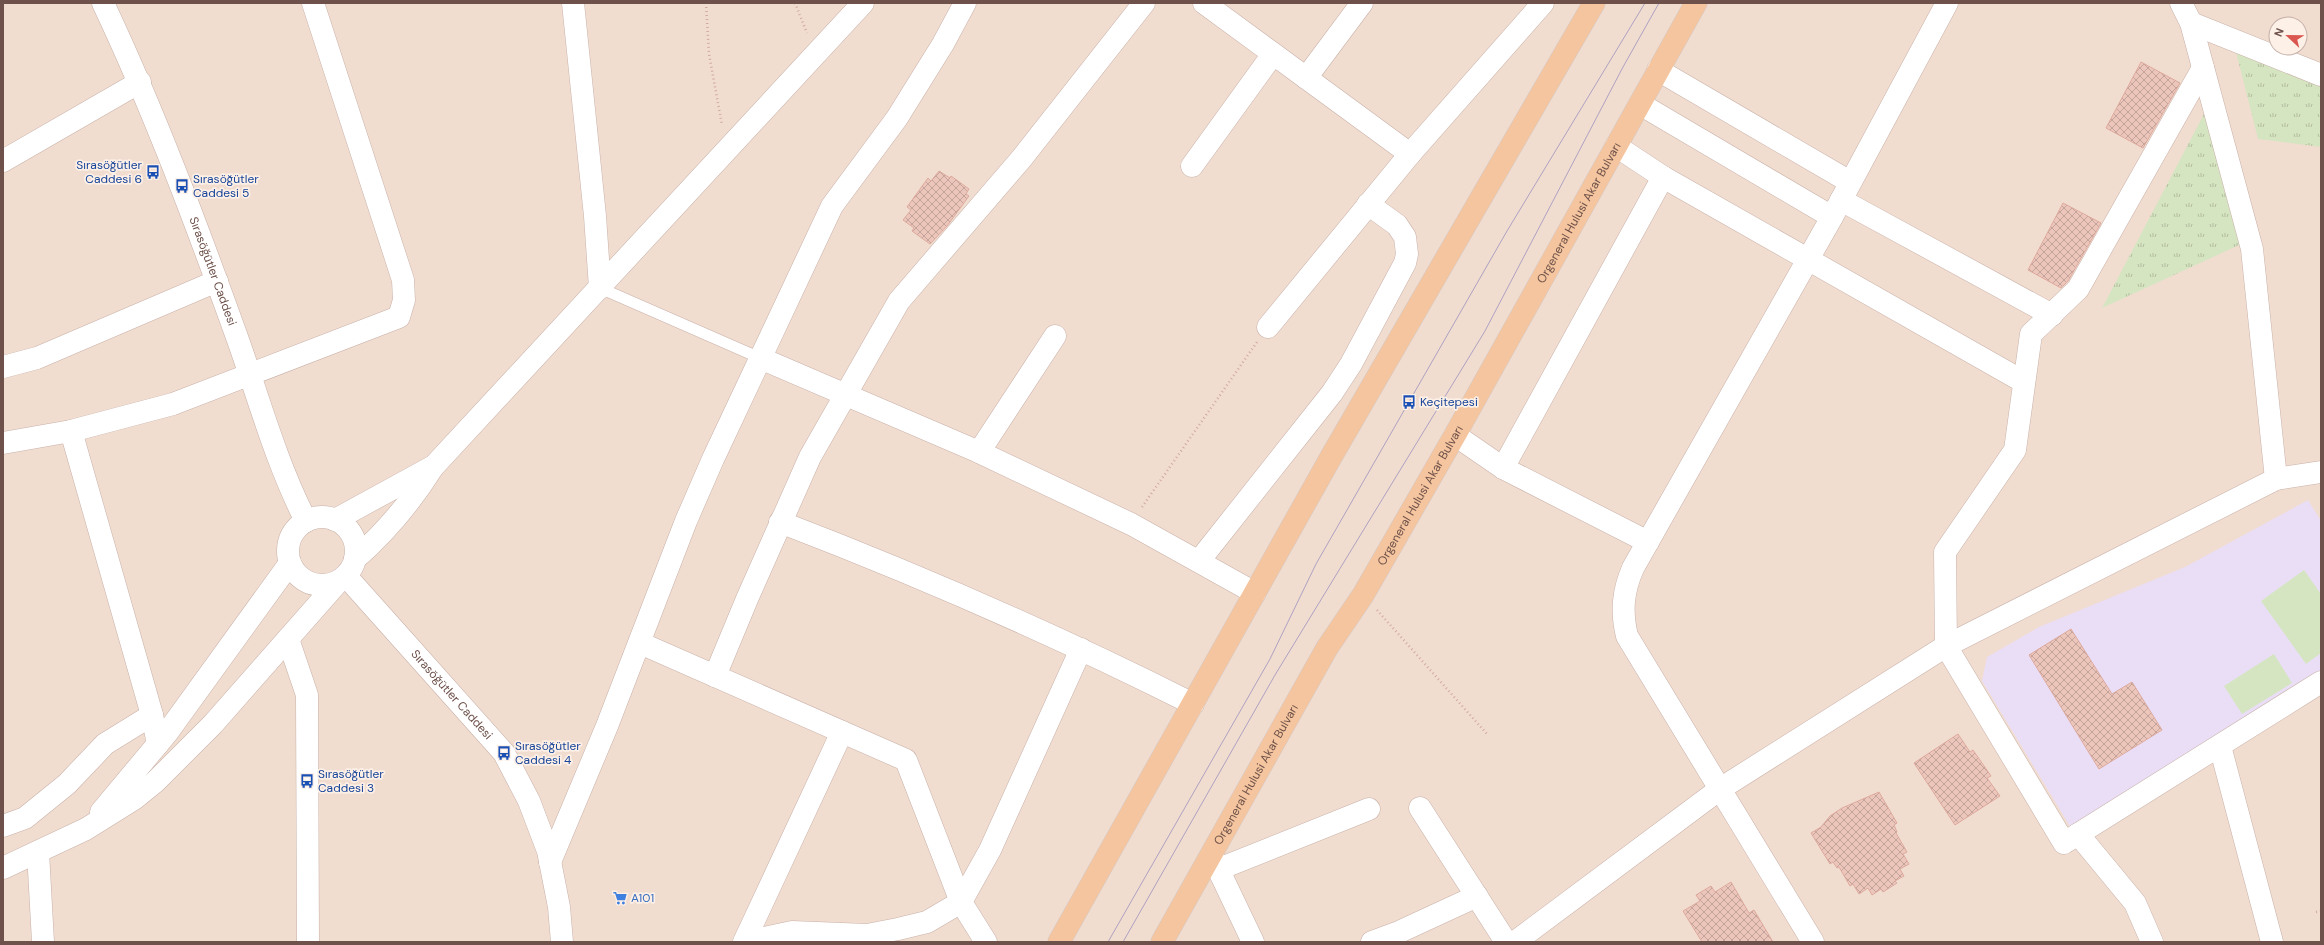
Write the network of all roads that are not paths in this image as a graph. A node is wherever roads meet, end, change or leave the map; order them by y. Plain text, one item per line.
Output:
1 (103, 3) edge
2 (313, 3) edge
3 (573, 3) edge
4 (863, 3) edge
5 (965, 3) edge
6 (1144, 3) edge
7 (1204, 3) edge
8 (1362, 3) edge
9 (1543, 3) edge
10 (1594, 3) edge
11 (1696, 3) edge
12 (1947, 3) edge
13 (2181, 3) edge
14 (2191, 23) junction
15 (1273, 54) junction
16 (2203, 68) junction
17 (1658, 70) junction
18 (2321, 75) edge
19 (1306, 78) junction
20 (140, 82) junction
21 (1640, 104) junction
22 (1616, 146) junction
23 (1410, 154) junction
24 (3, 161) edge
25 (1192, 166) dead end
26 (1663, 177) junction
27 (1841, 200) junction
28 (1368, 204) junction
29 (1808, 258) junction
30 (217, 281) junction
31 (600, 288) junction
32 (2052, 314) junction
33 (1268, 327) road end
34 (1055, 336) dead end
35 (760, 358) junction
36 (3, 367) edge
37 (251, 375) junction
38 (2024, 382) junction
39 (844, 396) junction
40 (71, 431) junction
41 (1455, 435) junction
42 (3, 443) edge
43 (979, 452) junction
44 (433, 467) junction
45 (1503, 468) junction
46 (2321, 472) edge
47 (2276, 479) junction
48 (335, 520) junction
49 (306, 521) junction
50 (780, 522) junction
51 (1648, 542) junction
52 (1199, 561) junction
53 (290, 563) junction
54 (347, 572) junction
55 (1255, 593) junction
56 (288, 639) junction
57 (640, 643) junction
58 (1946, 646) junction
59 (1081, 649) junction
60 (715, 676) junction
61 (2321, 682) edge
62 (1193, 704) junction
63 (152, 715) junction
64 (842, 732) junction
65 (158, 744) junction
66 (2220, 746) junction
67 (1720, 789) junction
68 (1420, 808) dead end
69 (1370, 809) dead end
70 (3, 826) edge
71 (86, 829) junction
72 (2078, 834) junction
73 (38, 852) junction
74 (550, 862) junction
75 (1215, 862) junction
76 (3, 868) edge
77 (1477, 896) junction
78 (961, 902) junction
79 (871, 938) edge
80 (43, 942) edge
81 (308, 942) edge
82 (562, 942) edge
83 (745, 942) edge
84 (986, 942) edge
85 (1059, 942) edge
86 (1162, 942) edge
87 (1253, 942) edge
88 (1372, 942) edge
89 (1506, 942) edge
90 (1515, 942) edge
91 (1813, 942) edge
92 (2152, 942) edge
93 (2272, 942) edge

1 - 20 street, Sırasöğütler Caddesi
2 - 37 street
3 - 31 street
4 - 31 street
5 - 35 street
6 - 39 street
7 - 15 street
8 - 19 street
9 - 23 street
10 - 55 main road
11 - 17 main road, Orgeneral Hulusi Akar Bulvarı
12 - 27 street
13 - 14 street
14 - 16 street
14 - 18 street
15 - 19 street
15 - 25 street
16 - 32 street
16 - 47 street
17 - 21 main road, Orgeneral Hulusi Akar Bulvarı
17 - 27 street
19 - 23 street
20 - 24 street
20 - 30 street, Sırasöğütler Caddesi
21 - 22 main road, Orgeneral Hulusi Akar Bulvarı
21 - 27 street
22 - 26 street
22 - 41 main road, Orgeneral Hulusi Akar Bulvarı
23 - 28 street
26 - 29 street
26 - 45 street
27 - 29 street
27 - 32 street
28 - 33 street
28 - 52 street
29 - 38 street
29 - 51 street
30 - 36 street
30 - 37 street, Sırasöğütler Caddesi
31 - 35 lane
31 - 44 street
32 - 38 street
34 - 43 street
35 - 39 street
35 - 57 street
37 - 40 street
37 - 49 street, Sırasöğütler Caddesi
38 - 58 street
39 - 43 street
39 - 50 street
40 - 42 street
40 - 63 street
41 - 45 street
41 - 75 main road, Orgeneral Hulusi Akar Bulvarı
43 - 52 street
44 - 48 street
44 - 54 street
45 - 51 street
46 - 47 street
47 - 58 street
48 - 49 street
48 - 54 street
49 - 53 street
50 - 59 street
50 - 60 street
51 - 67 street
52 - 55 street
53 - 54 street
53 - 65 street
54 - 56 street
54 - 74 street, Sırasöğütler Caddesi
55 - 62 main road
56 - 71 street
56 - 81 street
57 - 60 street
57 - 74 street
58 - 67 street
58 - 72 street
59 - 62 street
59 - 78 street
60 - 64 street
61 - 66 street
62 - 85 main road
63 - 65 street
63 - 70 street
64 - 78 street
64 - 83 street
65 - 71 street
66 - 72 street
66 - 93 street
67 - 90 street
67 - 91 street
68 - 77 street
69 - 75 street
71 - 73 street
72 - 92 street
73 - 76 street
73 - 80 street
74 - 82 street, Sırasöğütler Caddesi
75 - 86 main road, Orgeneral Hulusi Akar Bulvarı
75 - 87 street
77 - 88 street
77 - 89 street
78 - 79 street
78 - 84 street
79 - 83 street

